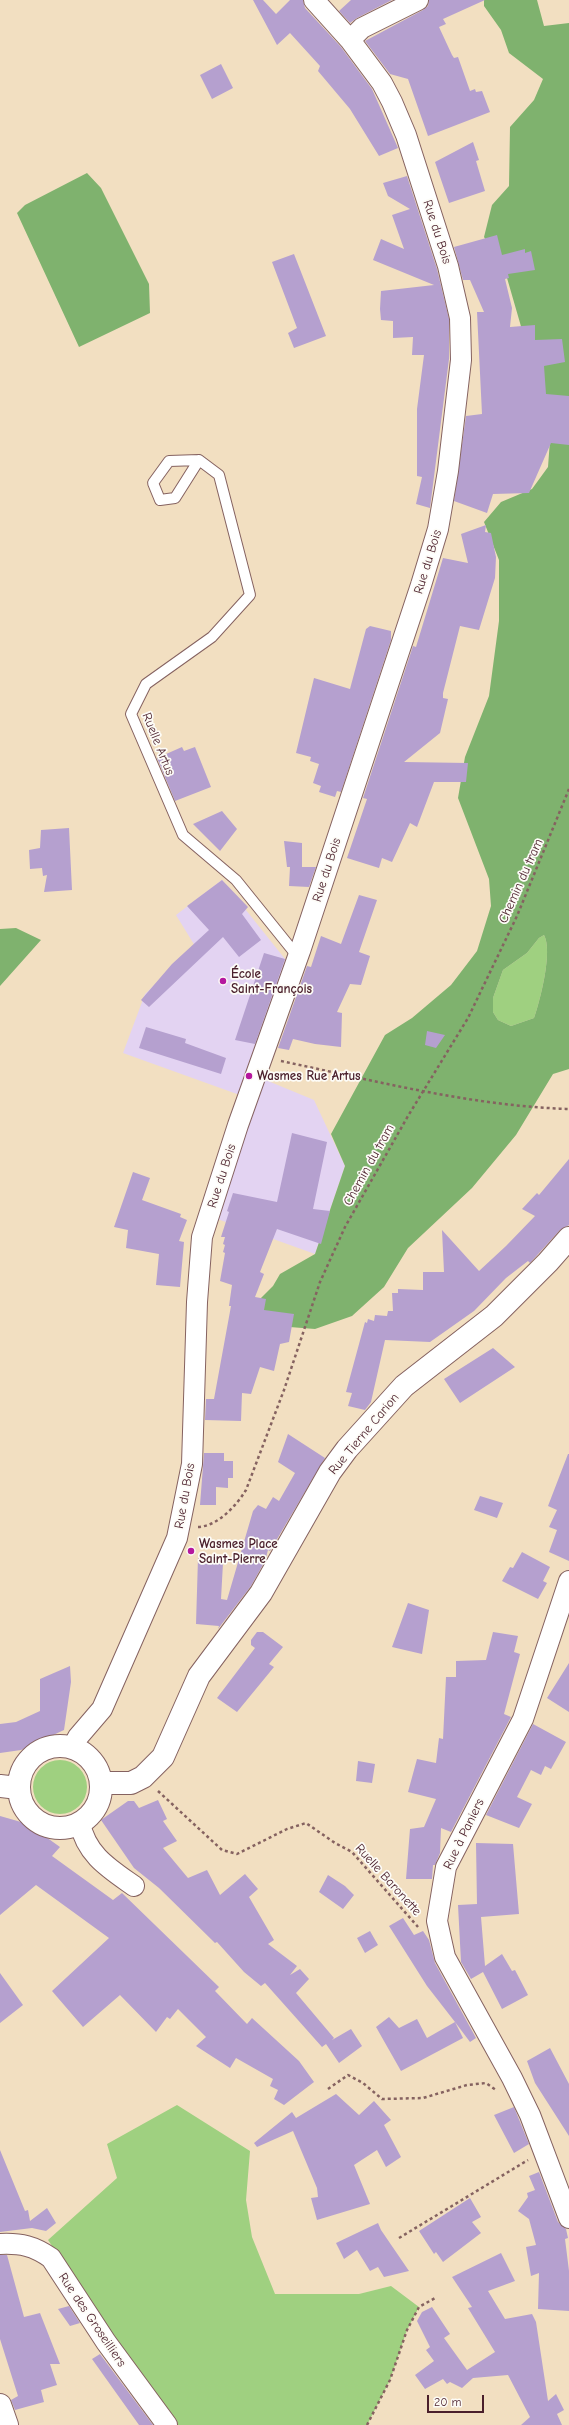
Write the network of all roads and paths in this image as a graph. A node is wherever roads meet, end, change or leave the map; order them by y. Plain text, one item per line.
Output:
1 (314, 0) edge
2 (418, 0) edge
3 (350, 40) junction
4 (199, 460) junction
5 (569, 789) edge
6 (298, 957) junction
7 (263, 1057) junction
8 (423, 1092) junction
9 (569, 1108) edge
10 (569, 1238) edge
11 (180, 1526) junction
12 (569, 1581) edge
13 (72, 1748) junction
14 (143, 1777) junction
15 (101, 1783) junction
16 (9, 1787) edge
17 (80, 1823) junction
18 (134, 1886) dead end
19 (440, 1942) junction
20 (467, 2085) dead end
21 (328, 2089) dead end
22 (516, 2166) dead end
23 (569, 2218) edge
24 (399, 2238) dead end
25 (0, 2244) edge
26 (435, 2298) dead end
27 (0, 2405) edge
28 (7, 2425) edge
29 (167, 2425) edge
30 (367, 2425) edge

1 - 3 street, Rue du Bois
2 - 3 street
3 - 6 street, Rue du Bois
4 - 4 lane
4 - 6 lane, Ruelle Artus
5 - 8 path, Chemin du tram
6 - 7 street, Rue du Bois
7 - 8 path
7 - 11 street, Rue du Bois
8 - 9 path
8 - 11 path, Chemin du tram
10 - 14 street, Rue Tierne Carion
11 - 13 street, Rue du Bois
12 - 19 street, Rue à Paniers
13 - 15 street
13 - 16 street
14 - 15 street, Rue Tierne Carion
14 - 19 path, Ruelle Baronette
15 - 17 street
16 - 17 street
17 - 18 street
19 - 23 street, Rue à Paniers
20 - 21 path
22 - 24 path
25 - 29 street, Rue des Groseilliers
26 - 30 path
27 - 28 street

